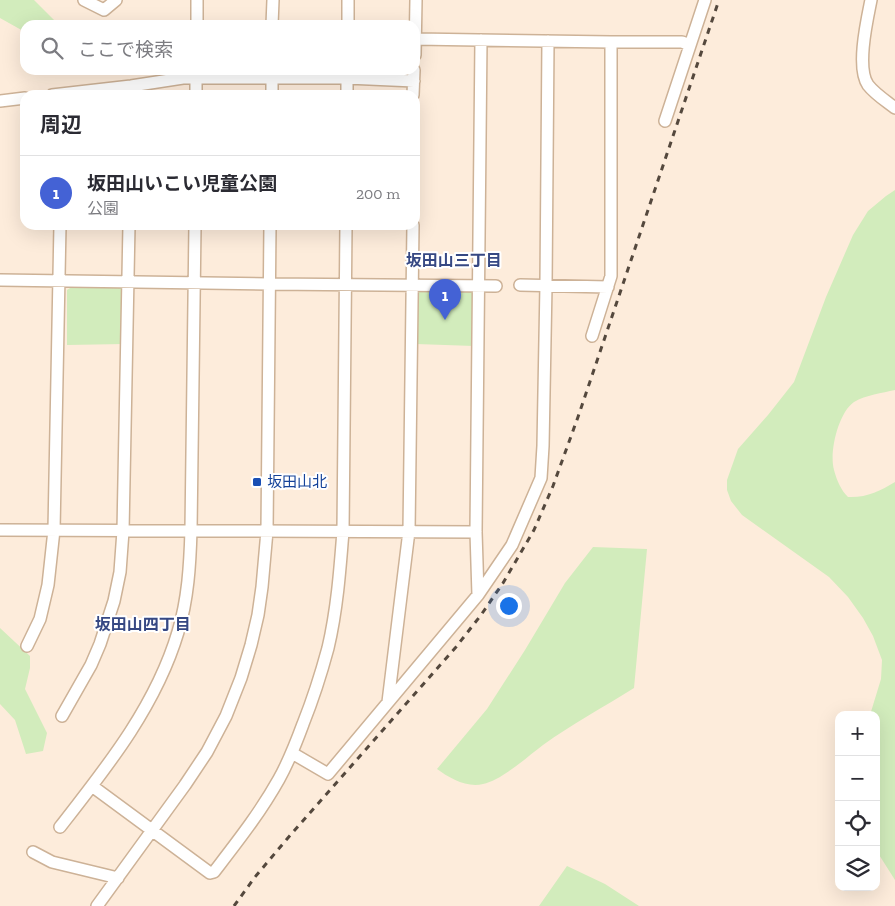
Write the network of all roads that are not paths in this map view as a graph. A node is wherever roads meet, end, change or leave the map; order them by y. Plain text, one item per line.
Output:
1 (84, 0) edge
2 (116, 0) edge
3 (197, 0) edge
4 (273, 0) edge
5 (348, 0) edge
6 (416, 0) edge
7 (871, 0) edge
8 (703, 5) edge
9 (197, 20) edge
10 (272, 20) edge
11 (348, 20) edge
12 (416, 20) edge
13 (420, 39) edge
14 (481, 40) junction
15 (548, 41) junction
16 (611, 42) junction
17 (690, 45) junction
18 (193, 75) edge
19 (196, 75) edge
20 (272, 75) edge
21 (347, 75) edge
22 (414, 75) edge
23 (135, 90) edge
24 (196, 90) edge
25 (272, 90) edge
26 (347, 90) edge
27 (414, 90) edge
28 (20, 99) edge
29 (0, 101) edge
30 (895, 108) edge
31 (665, 121) dead end
32 (60, 230) edge
33 (129, 230) edge
34 (195, 230) edge
35 (270, 230) edge
36 (346, 230) edge
37 (413, 230) edge
38 (0, 280) edge
39 (58, 281) junction
40 (127, 282) junction
41 (195, 283) junction
42 (269, 284) junction
43 (345, 284) junction
44 (520, 285) dead end
45 (546, 285) junction
46 (413, 286) junction
47 (479, 286) junction
48 (496, 286) dead end
49 (608, 287) junction
50 (592, 336) dead end
51 (0, 530) edge
52 (54, 530) junction
53 (192, 530) junction
54 (123, 531) junction
55 (267, 531) junction
56 (343, 531) junction
57 (409, 531) junction
58 (476, 532) junction
59 (478, 594) junction
60 (27, 646) dead end
61 (388, 702) junction
62 (62, 716) dead end
63 (292, 753) junction
64 (92, 786) junction
65 (60, 828) dead end
66 (152, 831) junction
67 (33, 852) dead end
68 (118, 878) junction
69 (98, 906) edge

1 - 2 street
3 - 9 street
4 - 10 street
5 - 11 street
6 - 12 street
7 - 30 street
8 - 17 street
13 - 14 street
14 - 15 street
14 - 47 street
15 - 16 street
15 - 45 street
16 - 17 street
16 - 49 street
17 - 31 street
18 - 23 street
19 - 24 street
20 - 25 street
21 - 26 street
22 - 27 street
28 - 29 street
32 - 39 street
33 - 40 street
34 - 41 street
35 - 42 street
36 - 43 street
37 - 46 street
38 - 39 street
39 - 40 street
39 - 52 street
40 - 41 street
40 - 54 street
41 - 42 street
41 - 53 street
42 - 43 street
42 - 55 street
43 - 46 street
43 - 56 street
44 - 45 street
45 - 49 street
45 - 59 street
46 - 47 street
46 - 57 street
47 - 48 street
47 - 58 street
49 - 50 street
51 - 52 street
52 - 54 street
52 - 60 street
53 - 54 street
53 - 55 street
53 - 64 street
54 - 62 street
55 - 56 street
55 - 66 street
56 - 57 street
56 - 63 street
57 - 58 street
57 - 61 street
58 - 59 street
59 - 61 street
61 - 63 street
63 - 66 street
64 - 65 street
64 - 66 street
66 - 68 street
67 - 68 street
68 - 69 street

